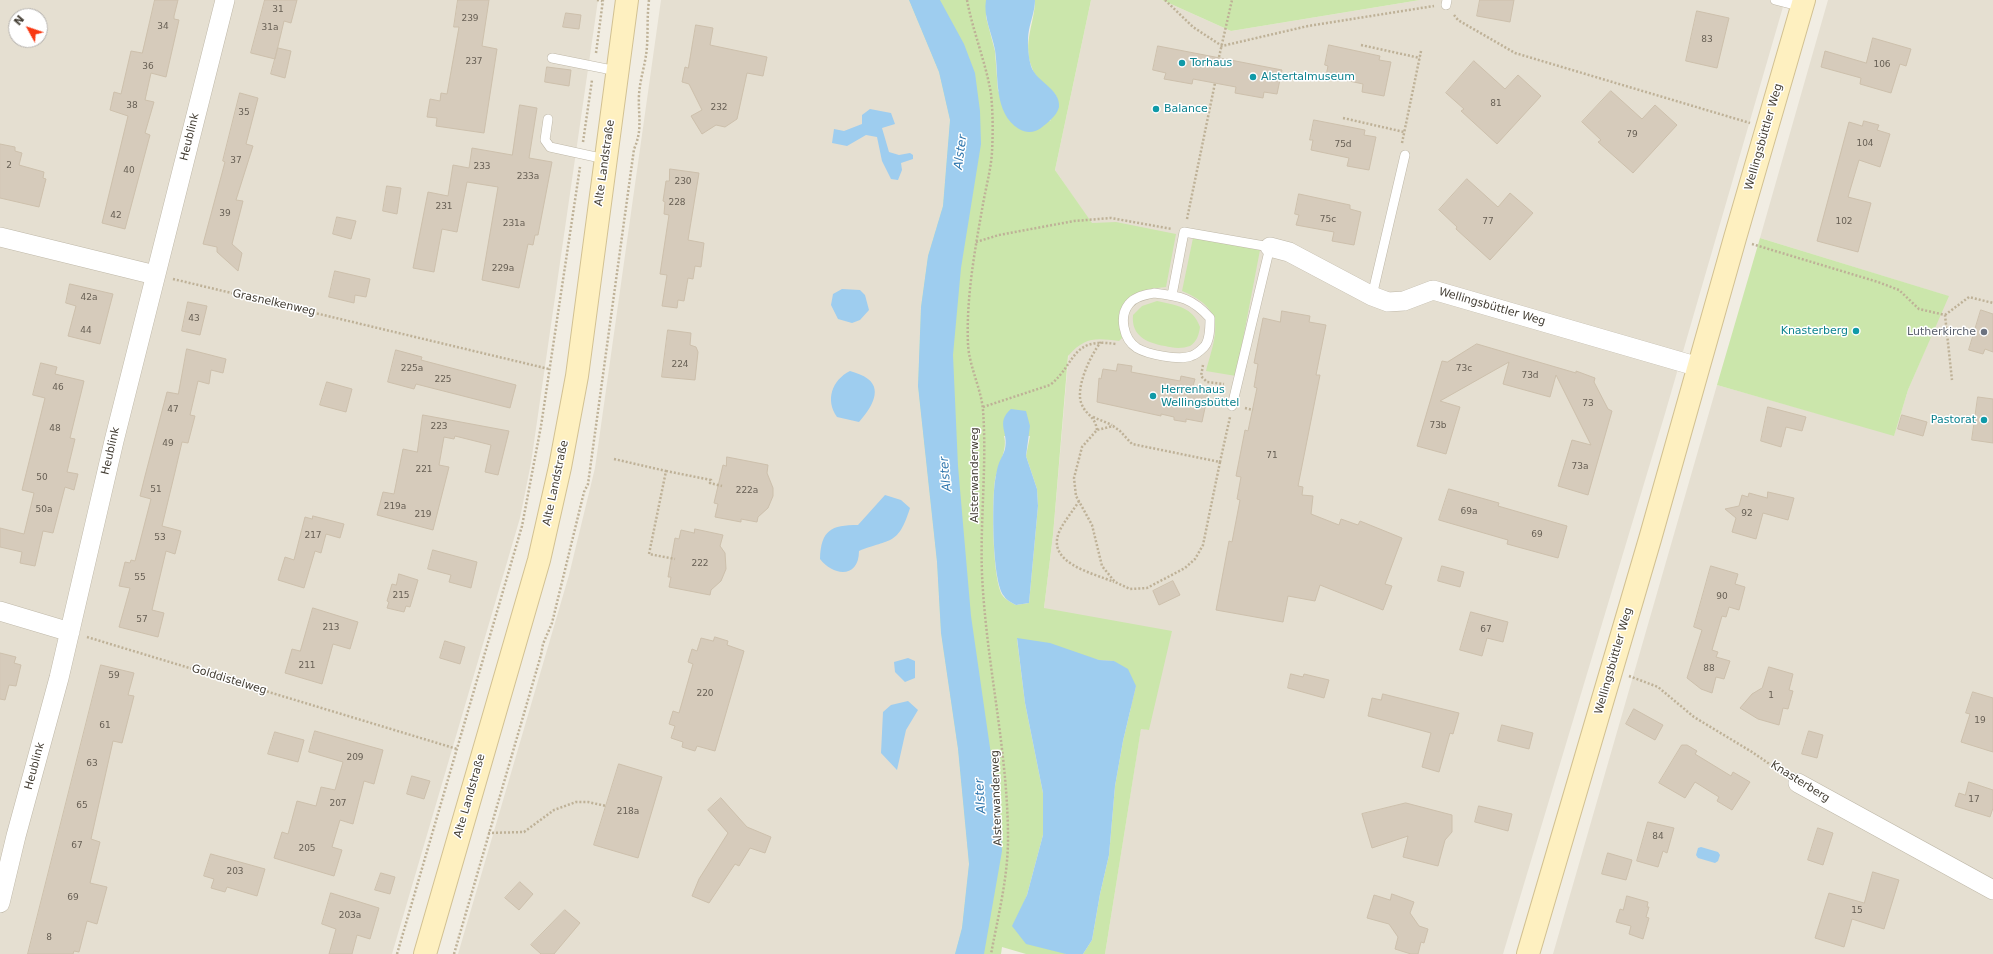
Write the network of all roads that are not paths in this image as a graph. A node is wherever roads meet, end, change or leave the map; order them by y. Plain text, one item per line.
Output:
1 (225, 0) edge
2 (627, 0) edge
3 (1775, 0) edge
4 (1803, 4) edge
5 (552, 58) dead end
6 (617, 71) junction
7 (548, 119) dead end
8 (1405, 156) road end
9 (605, 159) junction
10 (0, 237) edge
11 (1270, 247) junction
12 (155, 275) junction
13 (1172, 295) junction
14 (1372, 296) junction
15 (1699, 367) junction
16 (1232, 406) dead end
17 (0, 611) edge
18 (70, 632) junction
19 (1798, 783) road end
20 (1993, 890) edge
21 (0, 903) edge
22 (425, 954) edge
23 (1528, 954) edge

1 - 12 street, Heublink
2 - 6 main road, Alte Landstraße
3 - 4 lane
4 - 15 main road, Wellingsbüttler Weg
5 - 6 lane
6 - 9 main road, Alte Landstraße
7 - 9 lane
8 - 14 lane
9 - 22 main road, Alte Landstraße
10 - 12 street
11 - 13 lane
11 - 14 street, Wellingsbüttler Weg
11 - 16 lane
12 - 18 street, Heublink
13 - 13 lane
14 - 15 street, Wellingsbüttler Weg
15 - 23 main road, Wellingsbüttler Weg
17 - 18 street
18 - 21 street, Heublink
19 - 20 street, Knasterberg

